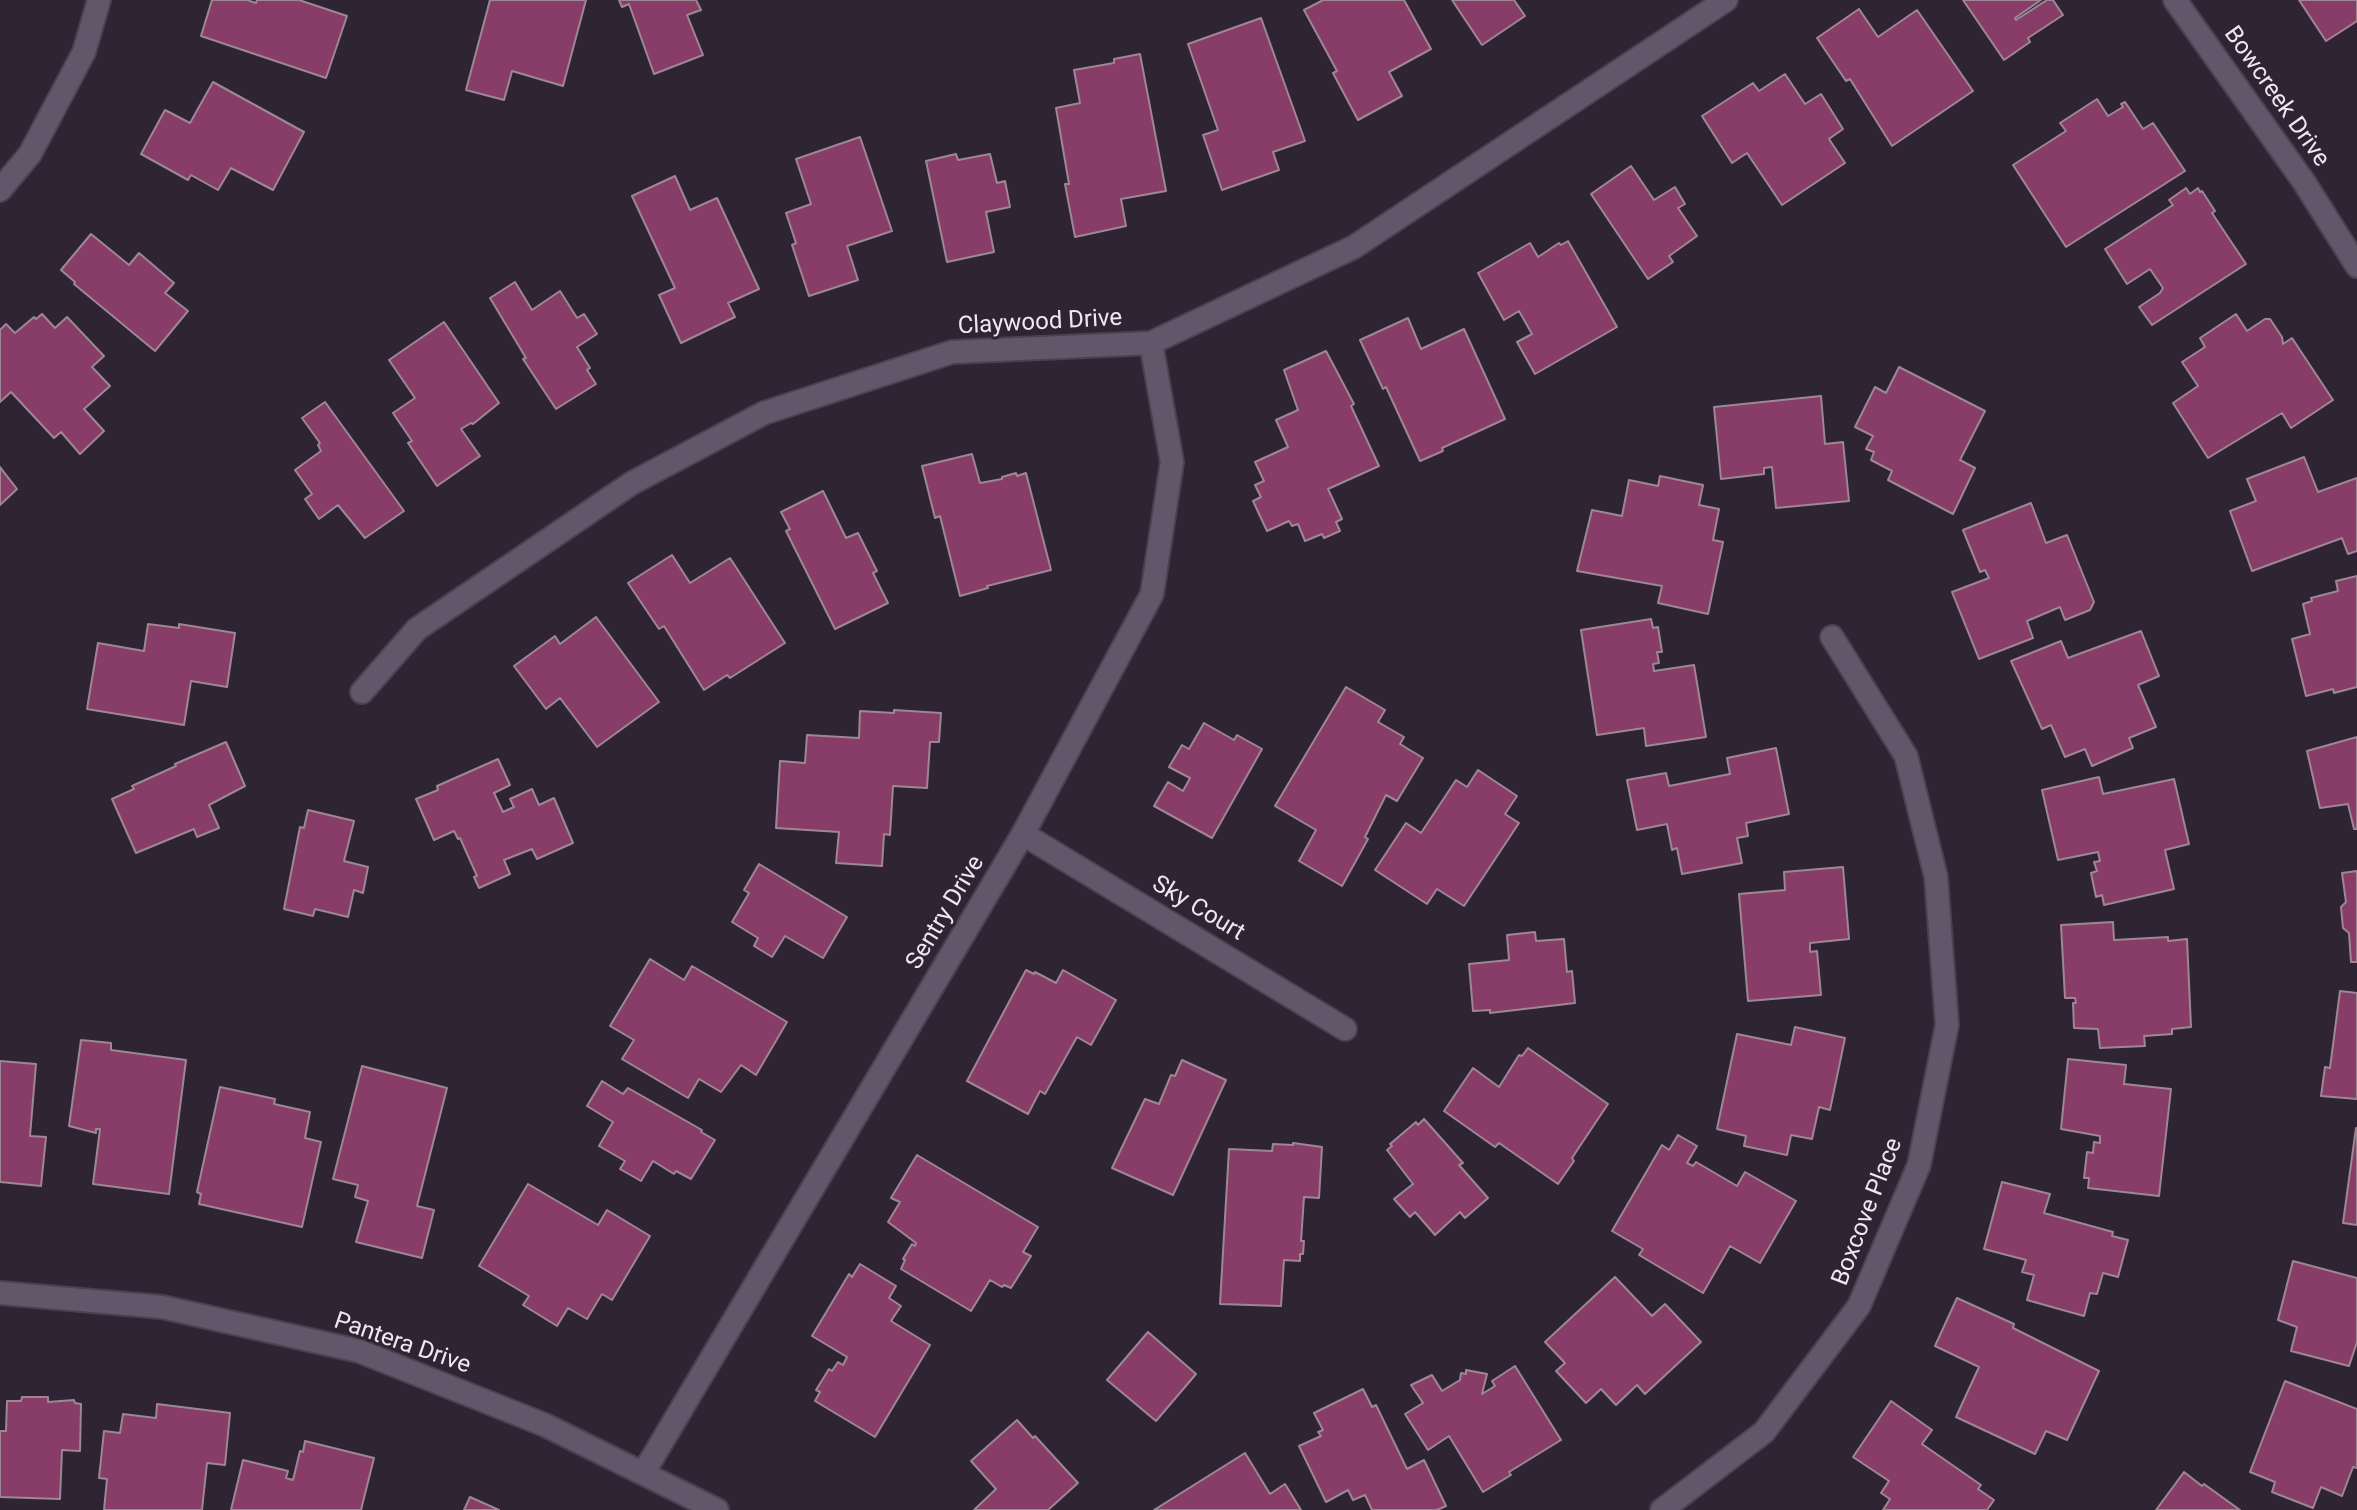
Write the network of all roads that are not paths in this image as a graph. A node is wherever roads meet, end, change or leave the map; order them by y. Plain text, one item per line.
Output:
1 (99, 0) edge
2 (1726, 0) edge
3 (2175, 0) edge
4 (0, 190) edge
5 (2357, 266) edge
6 (1151, 343) junction
7 (1832, 637) dead end
8 (362, 692) dead end
9 (1023, 834) junction
10 (1345, 1029) dead end
11 (0, 1293) edge
12 (644, 1472) junction
13 (717, 1510) edge
14 (1662, 1510) edge

1 - 4 street
2 - 6 street, Claywood Drive
3 - 5 street, Bowcreek Drive
6 - 8 street, Claywood Drive
6 - 9 street, Sentry Drive
7 - 14 street, Boxcove Place
9 - 10 street, Sky Court
9 - 12 street, Sentry Drive
11 - 12 street, Pantera Drive
12 - 13 street, Pantera Drive

